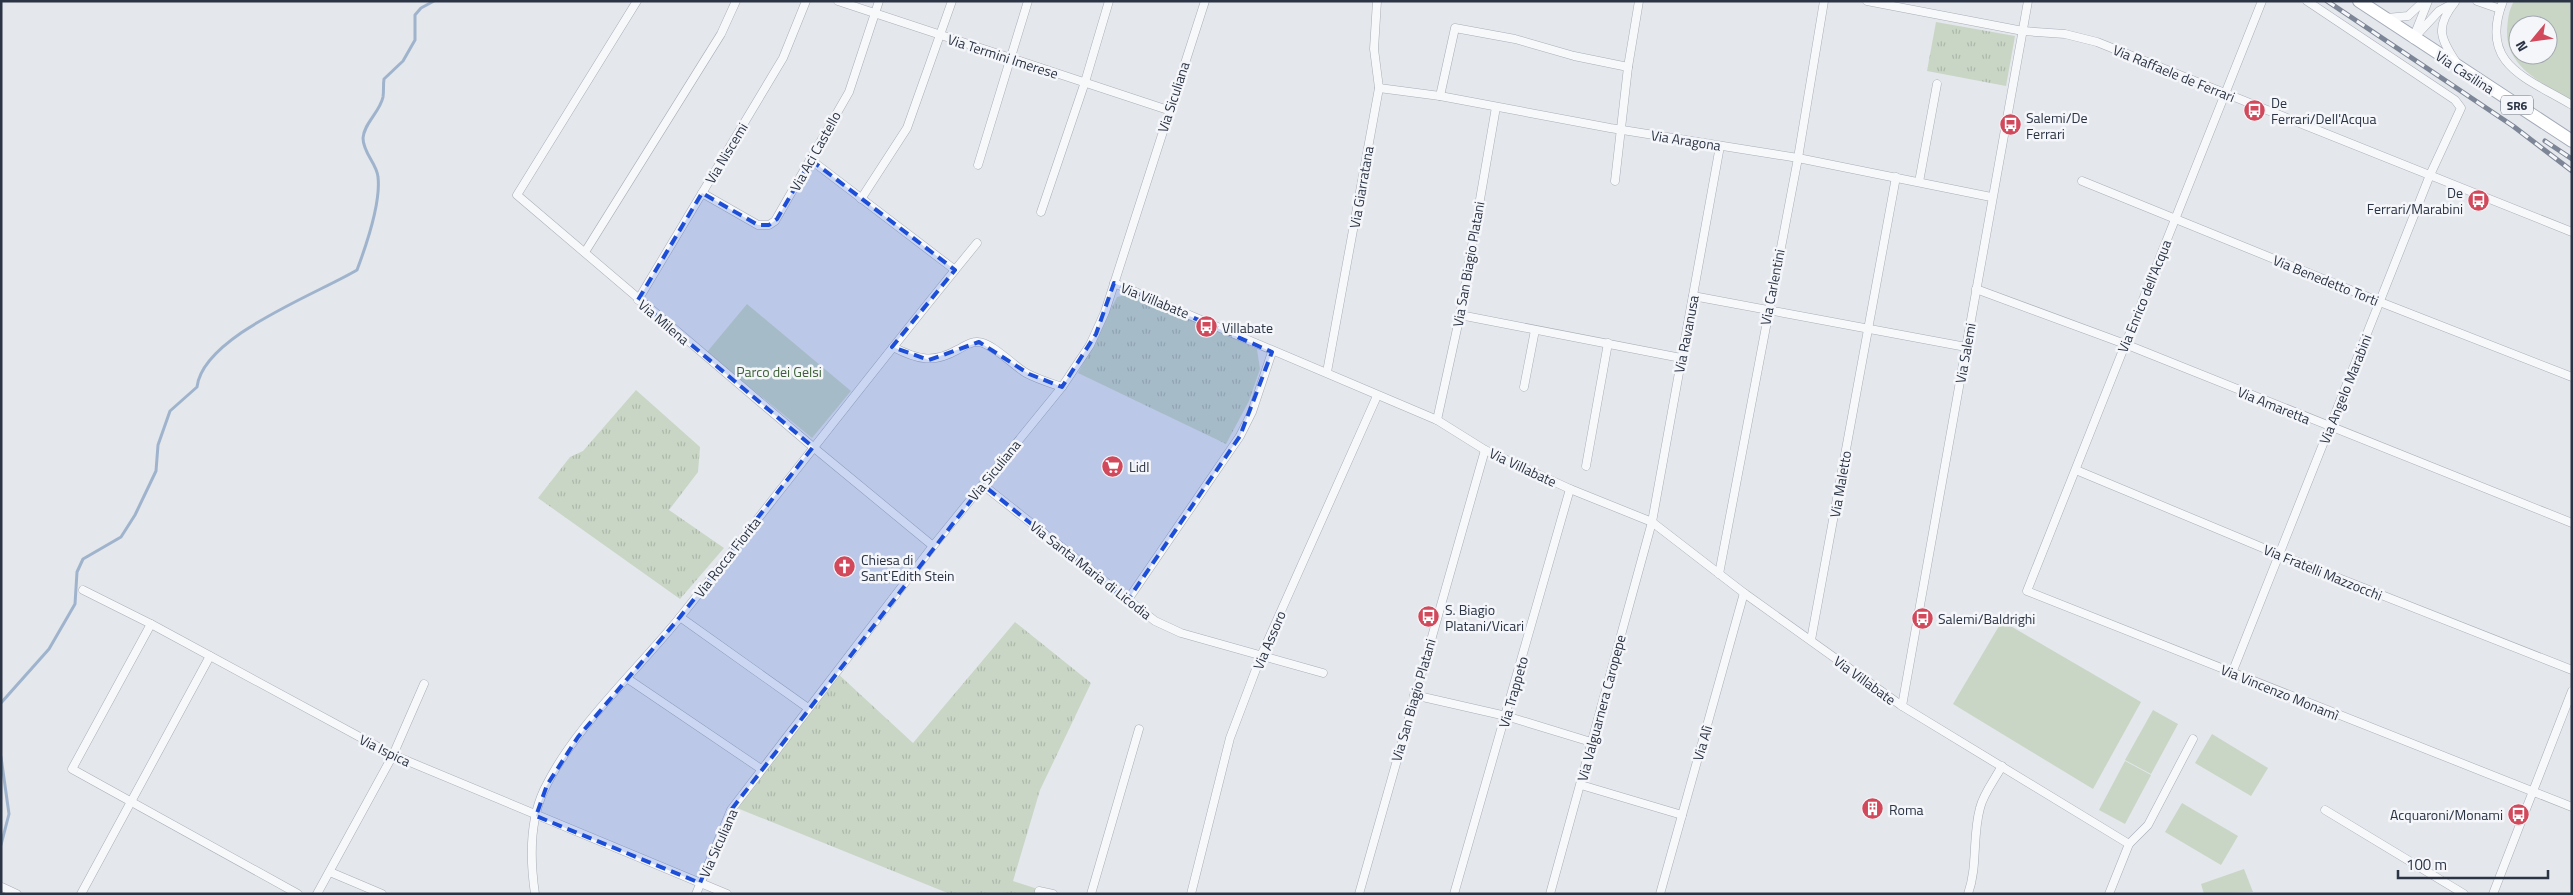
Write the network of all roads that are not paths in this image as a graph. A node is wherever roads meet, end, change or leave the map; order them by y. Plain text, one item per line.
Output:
1 (636, 1) edge
2 (736, 1) edge
3 (806, 1) edge
4 (838, 1) edge
5 (879, 1) edge
6 (952, 1) edge
7 (1028, 1) edge
8 (1109, 1) edge
9 (1205, 1) edge
10 (1377, 1) edge
11 (1639, 1) edge
12 (1824, 1) edge
13 (1867, 1) edge
14 (2028, 1) edge
15 (2262, 1) edge
16 (2307, 1) edge
17 (2359, 1) edge
18 (2424, 1) edge
19 (2428, 1) edge
20 (2477, 1) edge
21 (2457, 2) edge
22 (2489, 3) edge
23 (1899, 4) edge
24 (2501, 5) edge
25 (875, 15) junction
26 (2384, 18) junction
27 (2023, 31) junction
28 (940, 36) junction
29 (2413, 39) junction
30 (1009, 58) junction
31 (1628, 68) junction
32 (2462, 70) junction
33 (1085, 82) junction
34 (1937, 84) dead end
35 (1379, 88) junction
36 (2224, 93) junction
37 (1440, 96) junction
38 (2572, 105) edge
39 (2461, 106) joint
40 (1496, 107) junction
41 (1168, 110) junction
42 (1620, 129) junction
43 (2572, 141) edge
44 (1720, 146) junction
45 (1798, 158) junction
46 (811, 160) junction
47 (978, 165) dead end
48 (2430, 175) junction
49 (1896, 177) junction
50 (2082, 180) dead end
51 (1615, 181) dead end
52 (1919, 182) junction
53 (702, 193) junction
54 (1991, 197) junction
55 (861, 199) junction
56 (1041, 212) dead end
57 (2174, 219) junction
58 (2572, 232) edge
59 (976, 242) dead end
60 (585, 252) junction
61 (955, 270) junction
62 (1114, 283) junction
63 (1976, 289) junction
64 (1693, 296) junction
65 (638, 300) junction
66 (2380, 302) junction
67 (1767, 309) junction
68 (1460, 315) junction
69 (1869, 327) junction
70 (1535, 330) junction
71 (1608, 343) junction
72 (2124, 344) junction
73 (1966, 346) junction
74 (893, 347) junction
75 (1272, 352) junction
76 (1682, 358) junction
77 (1328, 372) junction
78 (2572, 377) edge
79 (1062, 386) junction
80 (1524, 387) dead end
81 (1377, 396) junction
82 (1437, 420) junction
83 (2329, 428) junction
84 (813, 447) junction
85 (1485, 450) junction
86 (1586, 466) dead end
87 (2076, 470) junction
88 (983, 485) junction
89 (1570, 489) junction
90 (1652, 522) junction
91 (2572, 523) edge
92 (933, 546) junction
93 (2280, 555) junction
94 (1719, 574) junction
95 (83, 590) dead end
96 (2027, 591) joint
97 (1744, 593) junction
98 (1127, 601) junction
99 (680, 617) junction
100 (151, 624) junction
101 (1811, 640) junction
102 (210, 656) junction
103 (1261, 656) junction
104 (2572, 670) edge
105 (1323, 673) dead end
106 (2232, 673) junction
107 (628, 679) junction
108 (424, 684) dead end
109 (2572, 691) edge
110 (1414, 695) junction
111 (1902, 706) junction
112 (808, 708) junction
113 (1506, 716) junction
114 (1139, 729) dead end
115 (2193, 739) dead end
116 (1592, 742) junction
117 (393, 755) junction
118 (2002, 766) junction
119 (761, 769) junction
120 (1581, 785) junction
121 (2532, 791) junction
122 (130, 800) junction
123 (2572, 807) edge
124 (2325, 810) dead end
125 (1682, 815) junction
126 (536, 816) junction
127 (2129, 844) junction
128 (330, 872) junction
129 (700, 883) junction
130 (2, 887) edge
131 (1039, 890) dead end
132 (17, 894) edge
133 (81, 894) edge
134 (298, 894) edge
135 (317, 894) edge
136 (382, 894) edge
137 (534, 894) edge
138 (696, 894) edge
139 (727, 894) edge
140 (1053, 894) edge
141 (1092, 894) edge
142 (1191, 894) edge
143 (1359, 894) edge
144 (1454, 894) edge
145 (1550, 894) edge
146 (1660, 894) edge
147 (1968, 894) edge
148 (2109, 894) edge
149 (2464, 894) edge
150 (2493, 894) edge

1 - 60 street, Via Milena
2 - 60 street
3 - 53 street, Via Niscemi
4 - 25 street, Via Termini Imerese
5 - 25 street, Via Aci Castello
6 - 28 street
7 - 30 street
8 - 33 street
9 - 41 street, Via Siculiana
10 - 35 street, Via Giarratana
11 - 31 street
12 - 45 street, Via Carlentini
13 - 23 street, Via Raffaele de Ferrari
14 - 27 street, Via Salemi
15 - 36 street, Via Enrico dell'Acqua
16 - 39 street, Via Casilina
17 - 26 main road, Via Casilina / SR6
18 - 26 street
19 - 29 street
20 - 22 street
21 - 29 street
21 - 32 street
22 - 24 street
23 - 27 street, Via Raffaele de Ferrari
24 - 38 street
25 - 28 street, Via Termini Imerese
25 - 46 street, Via Aci Castello
26 - 29 main road, Via Casilina / SR6
27 - 36 street, Via Raffaele de Ferrari
27 - 54 street, Via Salemi
28 - 30 street, Via Termini Imerese
28 - 55 street
29 - 32 main road, Via Casilina / SR6
30 - 33 street, Via Termini Imerese
30 - 47 street
31 - 37 street
31 - 42 street
32 - 43 main road, Via Casilina / SR6
33 - 41 street, Via Termini Imerese
33 - 56 street
34 - 52 street
35 - 37 street, Via Aragona
35 - 77 street, Via Giarratana
36 - 48 street, Via Raffaele de Ferrari
36 - 57 street, Via Enrico dell'Acqua
37 - 40 street, Via Aragona
39 - 48 street, Via Angelo Marabini
40 - 42 street, Via Aragona
40 - 68 street, Via San Biagio Platani
41 - 62 street, Via Siculiana
42 - 44 street, Via Aragona
42 - 51 street
44 - 45 street, Via Aragona
44 - 64 street, Via Ravanusa
45 - 49 street, Via Aragona
45 - 67 street, Via Carlentini
46 - 53 street, Via Aci Castello
46 - 55 street
48 - 58 street, Via Raffaele de Ferrari
48 - 66 street, Via Angelo Marabini
49 - 52 street, Via Aragona
49 - 69 street, Via Maletto
50 - 57 street, Via Benedetto Torti
52 - 54 street, Via Aragona
53 - 65 street, Via Niscemi
54 - 63 street, Via Salemi
55 - 61 street
57 - 66 street, Via Benedetto Torti
57 - 72 street, Via Enrico dell'Acqua
59 - 61 street, Via Rocca Fiorita
60 - 65 street, Via Milena
61 - 74 street, Via Rocca Fiorita
62 - 75 street, Via Villabate
62 - 79 street, Via Siculiana
63 - 72 street, Via Amaretta
63 - 73 street, Via Salemi
64 - 67 street
64 - 76 street, Via Ravanusa
65 - 84 street, Via Milena
66 - 78 street, Via Benedetto Torti
66 - 83 street, Via Angelo Marabini
67 - 69 street
67 - 94 street, Via Carlentini
68 - 70 street
68 - 82 street, Via San Biagio Platani
69 - 73 street
69 - 101 street, Via Maletto
70 - 71 street
70 - 80 street
71 - 76 street
71 - 86 street
72 - 83 street, Via Amaretta
72 - 87 street, Via Enrico dell'Acqua
73 - 111 street, Via Salemi
74 - 79 street
74 - 84 street, Via Rocca Fiorita
75 - 77 street, Via Villabate
75 - 98 street
76 - 90 street, Via Ravanusa
77 - 81 street, Via Villabate
79 - 88 street, Via Siculiana
81 - 82 street, Via Villabate
81 - 103 street, Via Assoro
82 - 85 street, Via Villabate
83 - 91 street, Via Amaretta
83 - 93 street, Via Angelo Marabini
84 - 92 street, Via Milena
84 - 99 street, Via Rocca Fiorita
85 - 89 street, Via Villabate
85 - 110 street, Via San Biagio Platani
87 - 93 street, Via Fratelli Mazzocchi
87 - 96 street, Via Enrico dell'Acqua
88 - 92 street, Via Siculiana
88 - 98 street, Via Santa Maria di Licodia
89 - 90 street, Via Villabate
89 - 113 street, Via Trappeto
90 - 94 street, Via Villabate
90 - 116 street, Via Valguarnera Caropepe
92 - 112 street, Via Siculiana
93 - 104 street, Via Fratelli Mazzocchi
93 - 106 street, Via Angelo Marabini
94 - 97 street, Via Villabate
95 - 100 street, Via Ispica
96 - 106 street, Via Vincenzo Monamì
97 - 101 street, Via Villabate
97 - 125 street, Via Alì
98 - 103 street, Via Santa Maria di Licodia
99 - 107 street, Via Rocca Fiorita
99 - 112 street
100 - 102 street, Via Ispica
100 - 122 street
101 - 111 street, Via Villabate
102 - 117 street, Via Ispica
102 - 122 street
103 - 105 street, Via Santa Maria di Licodia
103 - 142 street, Via Assoro
106 - 121 street, Via Vincenzo Monamì
107 - 119 street
107 - 126 street, Via Rocca Fiorita
108 - 117 street
109 - 121 street
110 - 113 street
110 - 143 street, Via San Biagio Platani
111 - 118 street, Via Villabate
112 - 119 street, Via Siculiana
113 - 116 street
113 - 144 street, Via Trappeto
114 - 141 street
115 - 127 street
116 - 120 street, Via Valguarnera Caropepe
117 - 126 street, Via Ispica
117 - 128 street
118 - 127 street, Via Villabate
118 - 147 street
119 - 129 street, Via Siculiana
120 - 125 street
120 - 145 street, Via Valguarnera Caropepe
121 - 123 street, Via Vincenzo Monamì
121 - 150 street
122 - 133 street
122 - 134 street
124 - 149 street
125 - 146 street, Via Alì
126 - 129 street, Via Ispica
126 - 137 street, Via Rocca Fiorita
127 - 148 street
128 - 135 street
128 - 136 street
129 - 138 street, Via Siculiana
129 - 139 street, Via Ispica
130 - 132 street
131 - 140 street

